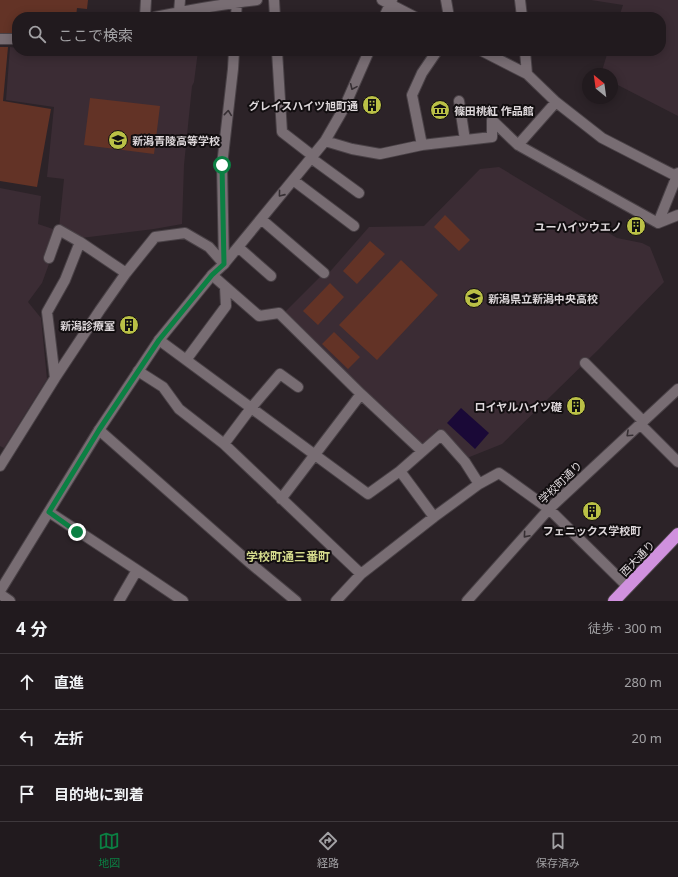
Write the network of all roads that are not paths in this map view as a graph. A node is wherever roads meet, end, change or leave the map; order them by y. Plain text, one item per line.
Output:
1 (146, 0) edge
2 (180, 0) edge
3 (257, 0) edge
4 (274, 0) edge
5 (446, 0) edge
6 (520, 0) edge
7 (237, 1) edge
8 (388, 1) edge
9 (145, 12) edge
10 (179, 12) joint
11 (236, 12) edge
12 (275, 12) edge
13 (385, 12) edge
14 (407, 12) edge
15 (448, 12) edge
16 (521, 12) edge
17 (0, 39) edge
18 (12, 39) edge
19 (234, 56) edge
20 (277, 56) edge
21 (367, 56) edge
22 (434, 56) edge
23 (492, 56) edge
24 (525, 56) edge
25 (527, 74) junction
26 (459, 101) dead end
27 (556, 102) junction
28 (465, 140) junction
29 (325, 141) junction
30 (422, 145) junction
31 (518, 145) junction
32 (312, 157) junction
33 (677, 176) edge
34 (293, 180) junction
35 (358, 193) dead end
36 (678, 215) edge
37 (261, 219) junction
38 (658, 223) junction
39 (354, 226) dead end
40 (80, 242) junction
41 (238, 247) junction
42 (49, 258) dead end
43 (224, 264) junction
44 (126, 273) junction
45 (324, 273) dead end
46 (212, 275) junction
47 (271, 276) dead end
48 (225, 287) junction
49 (159, 340) junction
50 (186, 360) junction
51 (585, 363) dead end
52 (138, 370) junction
53 (55, 378) junction
54 (298, 387) dead end
55 (678, 389) edge
56 (361, 394) junction
57 (251, 408) junction
58 (642, 422) junction
59 (99, 430) junction
60 (224, 444) junction
61 (422, 451) junction
62 (315, 455) junction
63 (678, 462) edge
64 (0, 466) edge
65 (400, 471) junction
66 (479, 484) junction
67 (281, 499) junction
68 (549, 509) junction
69 (49, 512) junction
70 (434, 517) junction
71 (678, 534) edge
72 (137, 570) junction
73 (361, 574) junction
74 (628, 587) junction
75 (0, 592) edge
76 (10, 601) edge
77 (119, 601) edge
78 (183, 601) edge
79 (296, 601) edge
80 (336, 601) edge
81 (468, 601) edge
82 (614, 601) edge

1 - 9 street
2 - 10 street
3 - 7 street
4 - 12 street
5 - 15 street
6 - 16 street
7 - 10 street
7 - 11 street
8 - 13 street
8 - 14 street
17 - 18 street
43 -> 19 street
20 - 32 street
21 -> 29 street
22 - 30 street
23 - 25 street
24 - 25 street
25 - 27 street
26 - 28 street
27 - 31 street
27 - 33 street
28 - 30 street
28 - 31 street
29 - 30 street
29 - 32 street
31 - 38 street
32 - 34 street
32 - 35 street
33 - 38 street
34 -> 37 street
34 - 39 street
36 - 38 street
37 - 41 street
37 - 45 street
40 - 42 street
40 - 44 street
40 - 53 street
41 - 43 street
41 - 47 street
43 - 44 street
43 - 46 street
44 - 53 street
46 - 48 street
46 - 49 street
48 - 50 street
48 - 56 street
49 - 50 street
49 - 52 street
50 - 57 street
51 - 58 street
52 - 59 street
52 - 60 street
53 - 64 street
54 - 57 street
55 - 58 street, 学校町通り
56 - 61 street
56 - 62 street
57 - 60 street
57 - 62 street
58 - 63 street
58 -> 68 street, 学校町通り
59 - 69 street
59 - 79 street
60 - 67 street
61 - 65 street
61 - 66 street
62 - 65 street
62 - 67 street
65 - 70 street
66 - 68 street
66 - 70 street
67 - 73 street
68 - 74 street
68 -> 81 street, 学校町通り
69 - 72 street
69 - 75 street
70 - 73 street
71 - 74 highway, 西大通り
72 - 77 street
72 - 78 street
73 - 80 street
74 - 82 highway, 西大通り
75 - 76 street

